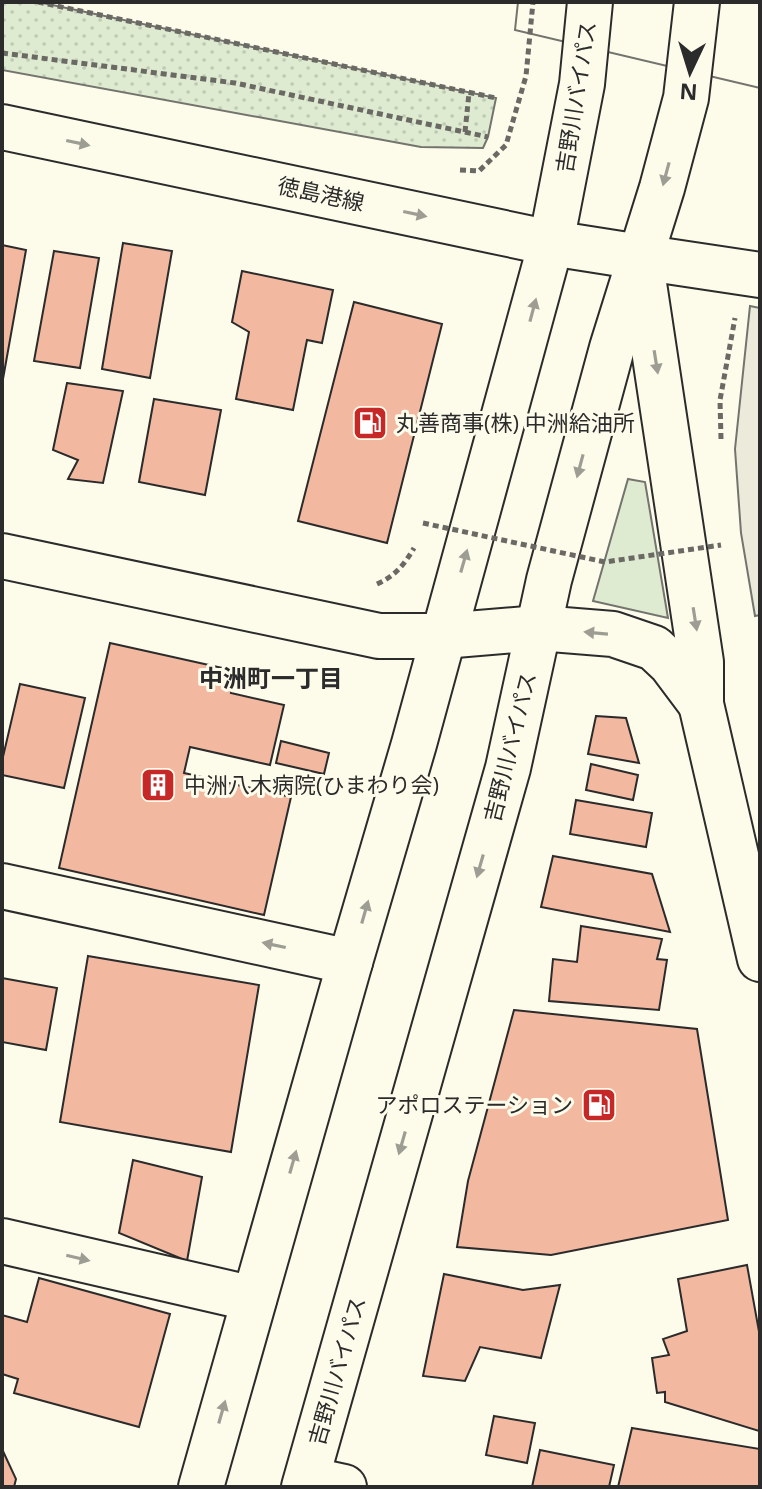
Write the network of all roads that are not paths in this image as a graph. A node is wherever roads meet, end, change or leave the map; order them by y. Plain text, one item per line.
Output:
1 (590, 2) edge
2 (697, 2) edge
3 (2, 127) edge
4 (551, 243) junction
5 (640, 257) junction
6 (760, 275) edge
7 (2, 556) edge
8 (539, 628) junction
9 (443, 636) junction
10 (701, 704) junction
11 (2, 886) edge
12 (760, 959) edge
13 (350, 962) junction
14 (2, 1241) edge
15 (254, 1299) junction
16 (318, 1484) edge
17 (201, 1487) edge

1 - 4 main road, 吉野川バイパス
2 -> 5 main road, 吉野川バイパス
3 -> 4 main road, 徳島港線
4 - 5 main road, 徳島港線
9 -> 4 main road, 吉野川バイパス
5 - 6 main road, 徳島港線
5 -> 8 main road, 吉野川バイパス
5 -> 10 main road
7 - 9 main road
8 - 9 main road
10 -> 8 main road
8 -> 16 main road, 吉野川バイパス
13 -> 9 main road, 吉野川バイパス
10 - 12 main road
13 -> 11 main road
15 -> 13 main road, 吉野川バイパス
14 -> 15 main road
17 -> 15 main road, 吉野川バイパス

